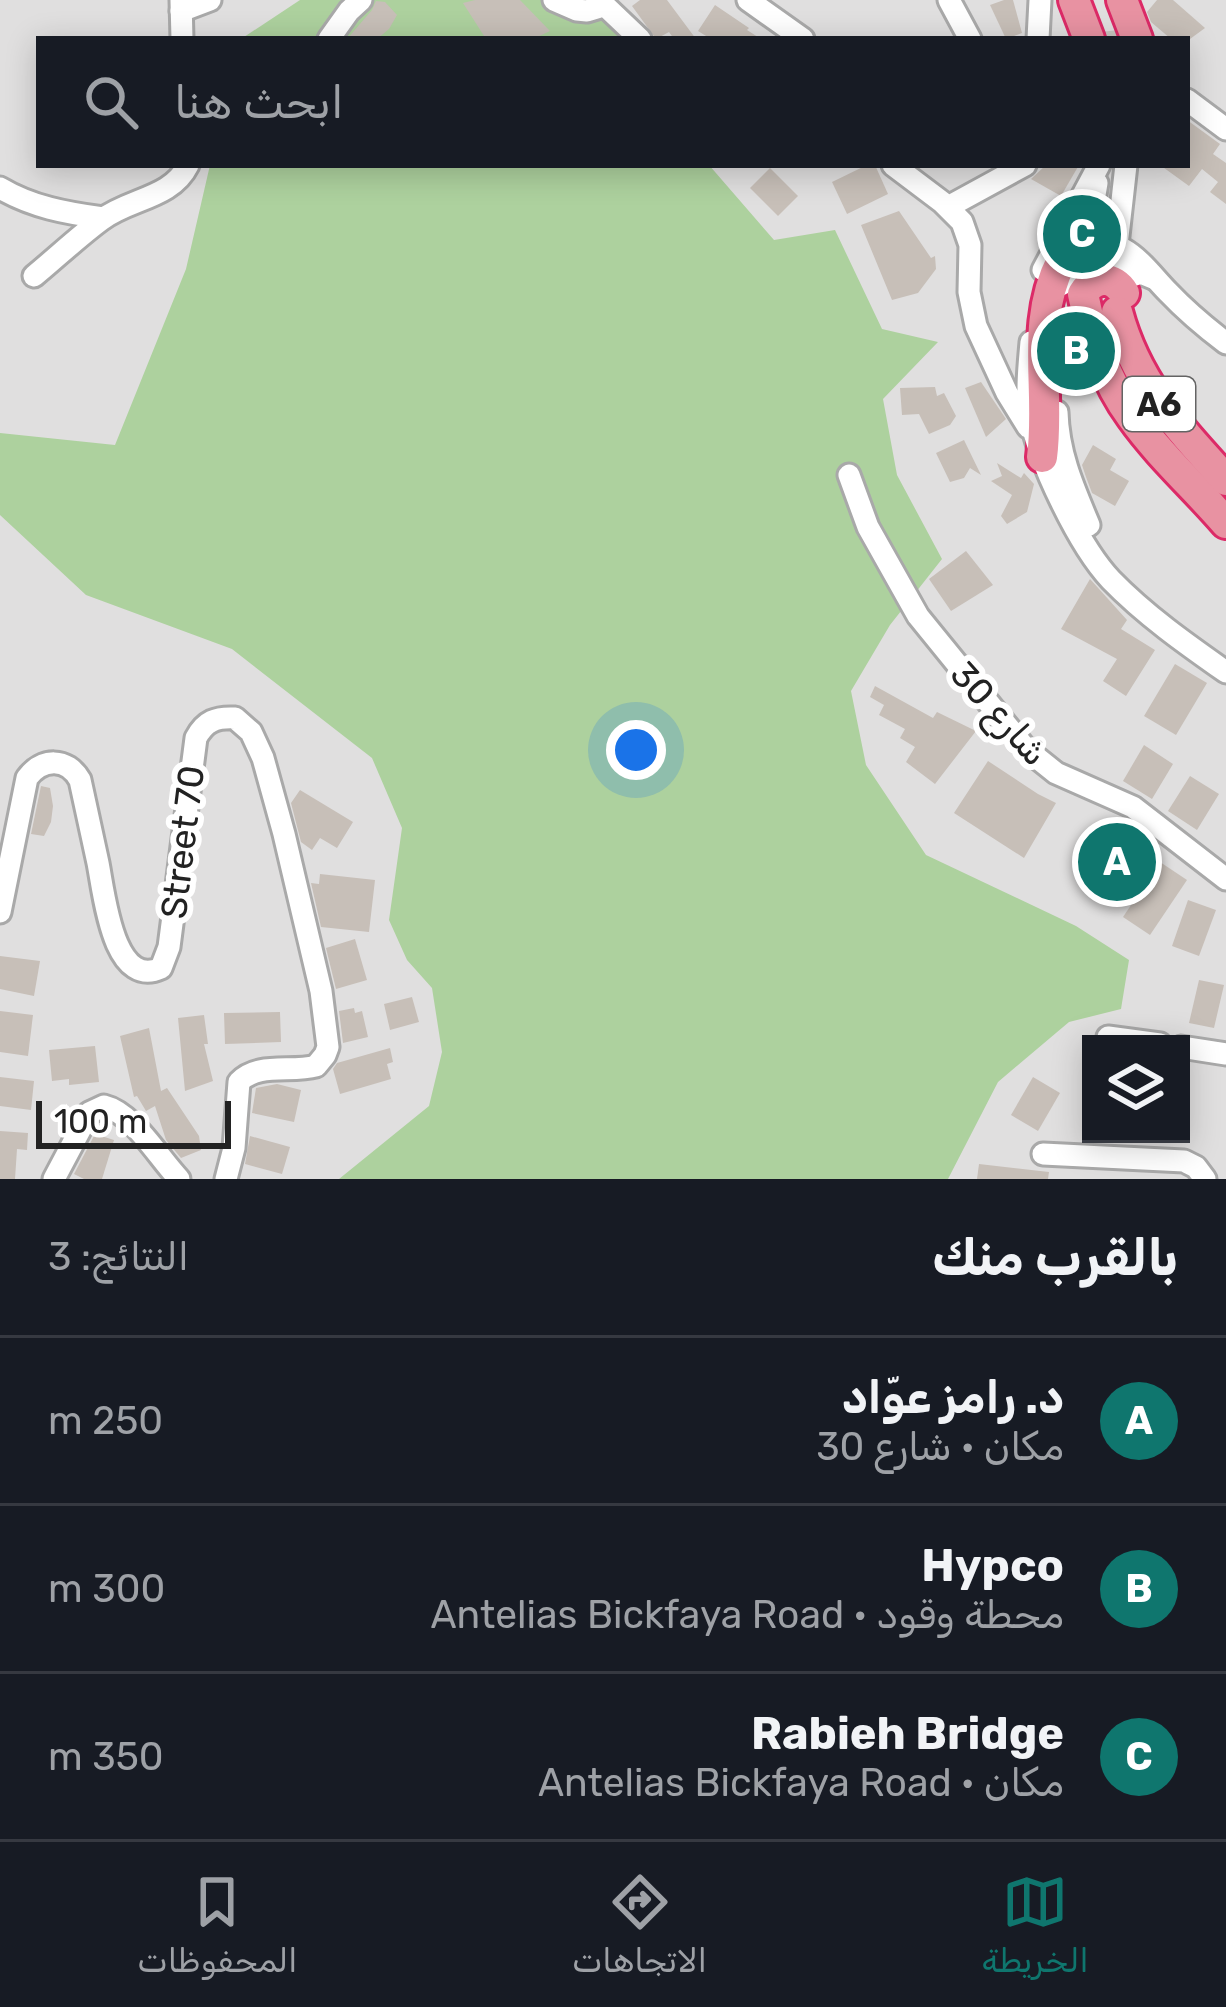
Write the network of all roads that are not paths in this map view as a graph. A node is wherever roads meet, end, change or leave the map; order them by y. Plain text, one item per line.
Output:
1 (210, 0) edge
2 (361, 0) edge
3 (554, 0) edge
4 (748, 0) edge
5 (949, 0) edge
6 (1040, 0) edge
7 (1074, 0) edge
8 (1091, 0) edge
9 (1108, 0) edge
10 (601, 1) edge
11 (181, 6) edge
12 (1114, 28) edge
13 (182, 36) edge
14 (331, 36) edge
15 (637, 36) edge
16 (799, 36) edge
17 (968, 36) edge
18 (1038, 36) edge
19 (1190, 102) edge
20 (1226, 129) edge
21 (186, 168) edge
22 (897, 168) edge
23 (1019, 168) edge
24 (1098, 168) edge
25 (1126, 168) edge
26 (0, 188) edge
27 (945, 204) junction
28 (103, 218) junction
29 (1117, 245) junction
30 (1072, 251) junction
31 (34, 275) dead end
32 (1113, 299) junction
33 (1043, 338) junction
34 (1226, 343) edge
35 (994, 361) junction
36 (1039, 447) junction
37 (849, 475) dead end
38 (1226, 480) edge
39 (1226, 503) edge
40 (1226, 523) edge
41 (1097, 561) junction
42 (1226, 672) edge
43 (1226, 878) edge
44 (0, 911) edge
45 (1190, 1048) edge
46 (1226, 1054) edge
47 (1043, 1154) dead end
48 (54, 1179) edge
49 (178, 1179) edge
50 (226, 1179) edge
51 (1205, 1179) edge

1 - 11 street
2 - 14 street
3 - 10 street
4 - 16 street
5 - 17 street
6 - 18 street
7 - 12 highway
8 - 12 highway
9 - 12 highway
10 - 15 street
11 - 13 street
19 - 20 street
21 - 28 street
22 - 27 street
23 - 27 street
24 - 30 street
25 - 29 street
26 - 28 street
27 - 35 street
28 - 31 street
29 - 30 street
29 - 32 street
30 - 32 street
30 - 33 street
30 - 36 highway
32 - 33 highway
32 - 34 street
32 - 38 highway, A6
32 - 39 highway, A6
32 - 40 highway
33 - 35 street
33 - 36 street
33 - 41 street
35 - 36 street
36 - 41 street
37 - 43 street, شارع 30
41 - 42 street
44 - 50 street, Street 70
45 - 46 street
47 - 51 street
48 - 49 street

